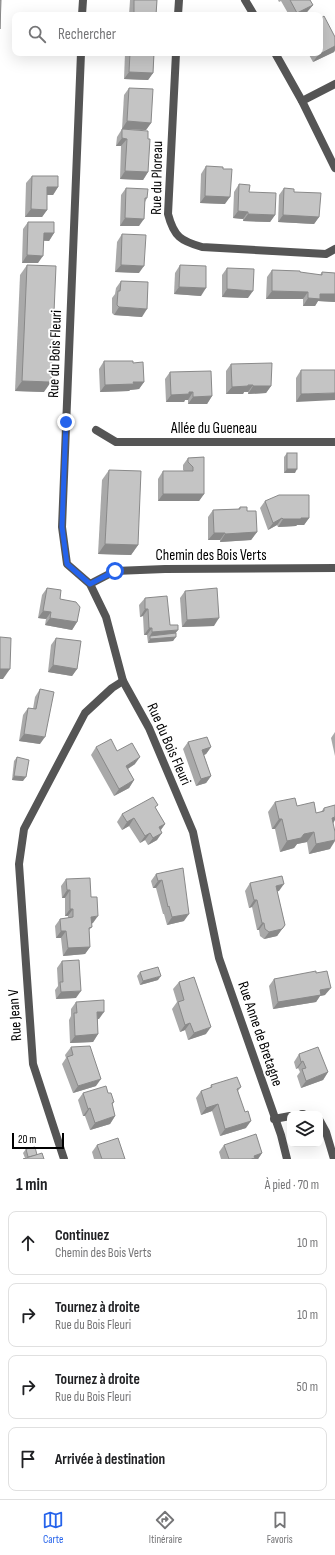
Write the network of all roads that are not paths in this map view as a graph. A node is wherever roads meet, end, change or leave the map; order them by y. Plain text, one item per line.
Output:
1 (83, 0) edge
2 (178, 0) edge
3 (245, 0) edge
4 (82, 12) edge
5 (178, 12) edge
6 (252, 12) edge
7 (81, 56) edge
8 (176, 56) edge
9 (277, 56) edge
10 (335, 84) edge
11 (302, 101) junction
12 (335, 168) edge
13 (335, 249) edge
14 (96, 430) dead end
15 (335, 442) edge
16 (335, 568) edge
17 (90, 584) junction
18 (123, 680) junction
19 (219, 958) joint
20 (287, 1116) edge
21 (274, 1118) junction
22 (323, 1126) edge
23 (64, 1159) edge
24 (287, 1159) edge
25 (334, 1159) edge

1 - 4 street
2 - 5 street
3 - 6 street
7 - 17 street, Rue du Bois Fleuri
8 - 13 street, Rue du Ploreau
9 - 11 street
10 - 11 street
11 - 12 street
14 - 15 street, Allée du Gueneau
16 - 17 street, Chemin des Bois Verts
17 - 18 street, Rue du Bois Fleuri
18 - 19 street, Rue du Bois Fleuri
18 - 23 street, Rue Jean V
19 - 21 street, Rue Anne de Bretagne
20 - 21 street
21 - 24 street, Rue Anne de Bretagne
22 - 25 street

